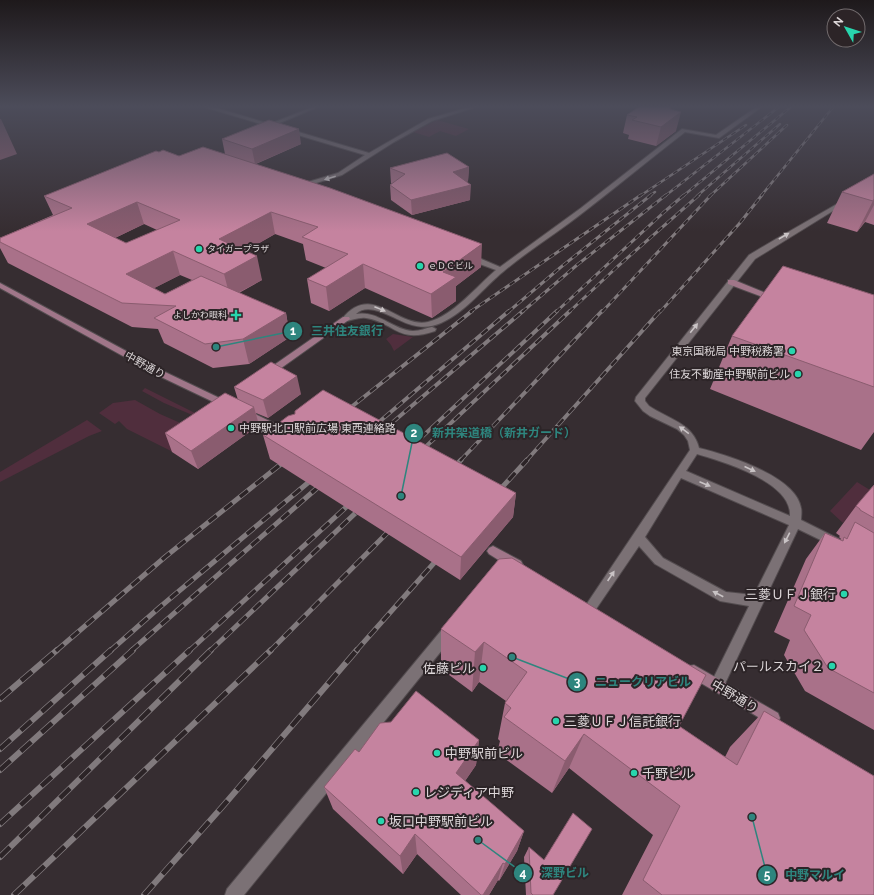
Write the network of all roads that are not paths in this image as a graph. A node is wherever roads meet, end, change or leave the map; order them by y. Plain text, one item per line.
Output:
1 (346, 148) edge
2 (381, 148) edge
3 (662, 148) edge
4 (370, 155) junction
5 (292, 188) edge
6 (855, 196) edge
7 (459, 254) edge
8 (501, 270) junction
9 (731, 282) junction
10 (0, 285) edge
11 (785, 302) edge
12 (346, 320) joint
13 (261, 379) edge
14 (294, 436) edge
15 (695, 450) junction
16 (679, 473) junction
17 (795, 523) junction
18 (638, 537) junction
19 (843, 547) edge
20 (493, 550) dead end
21 (509, 560) junction
22 (500, 570) edge
23 (525, 570) edge
24 (577, 600) edge
25 (756, 601) junction
26 (590, 608) junction
27 (602, 616) edge
28 (456, 622) edge
29 (685, 666) edge
30 (717, 685) junction
31 (782, 724) edge
32 (233, 895) edge

1 - 4 street
2 - 4 street
3 - 8 street
4 -> 5 street
9 -> 6 street
7 - 8 street
8 - 12 street
9 - 11 main road
15 -> 9 street
10 - 14 main road, 中野通り
12 - 13 main road
15 - 16 street
15 -> 17 street
16 -> 17 street
16 - 18 street
17 - 19 street
17 -> 25 street
25 -> 18 street
26 -> 18 street
20 - 21 main road
21 - 22 street
21 - 23 main road
24 - 26 main road
25 - 30 street
26 - 27 main road
28 - 32 street
29 - 30 main road, 中野通り
30 - 31 main road, 中野通り

